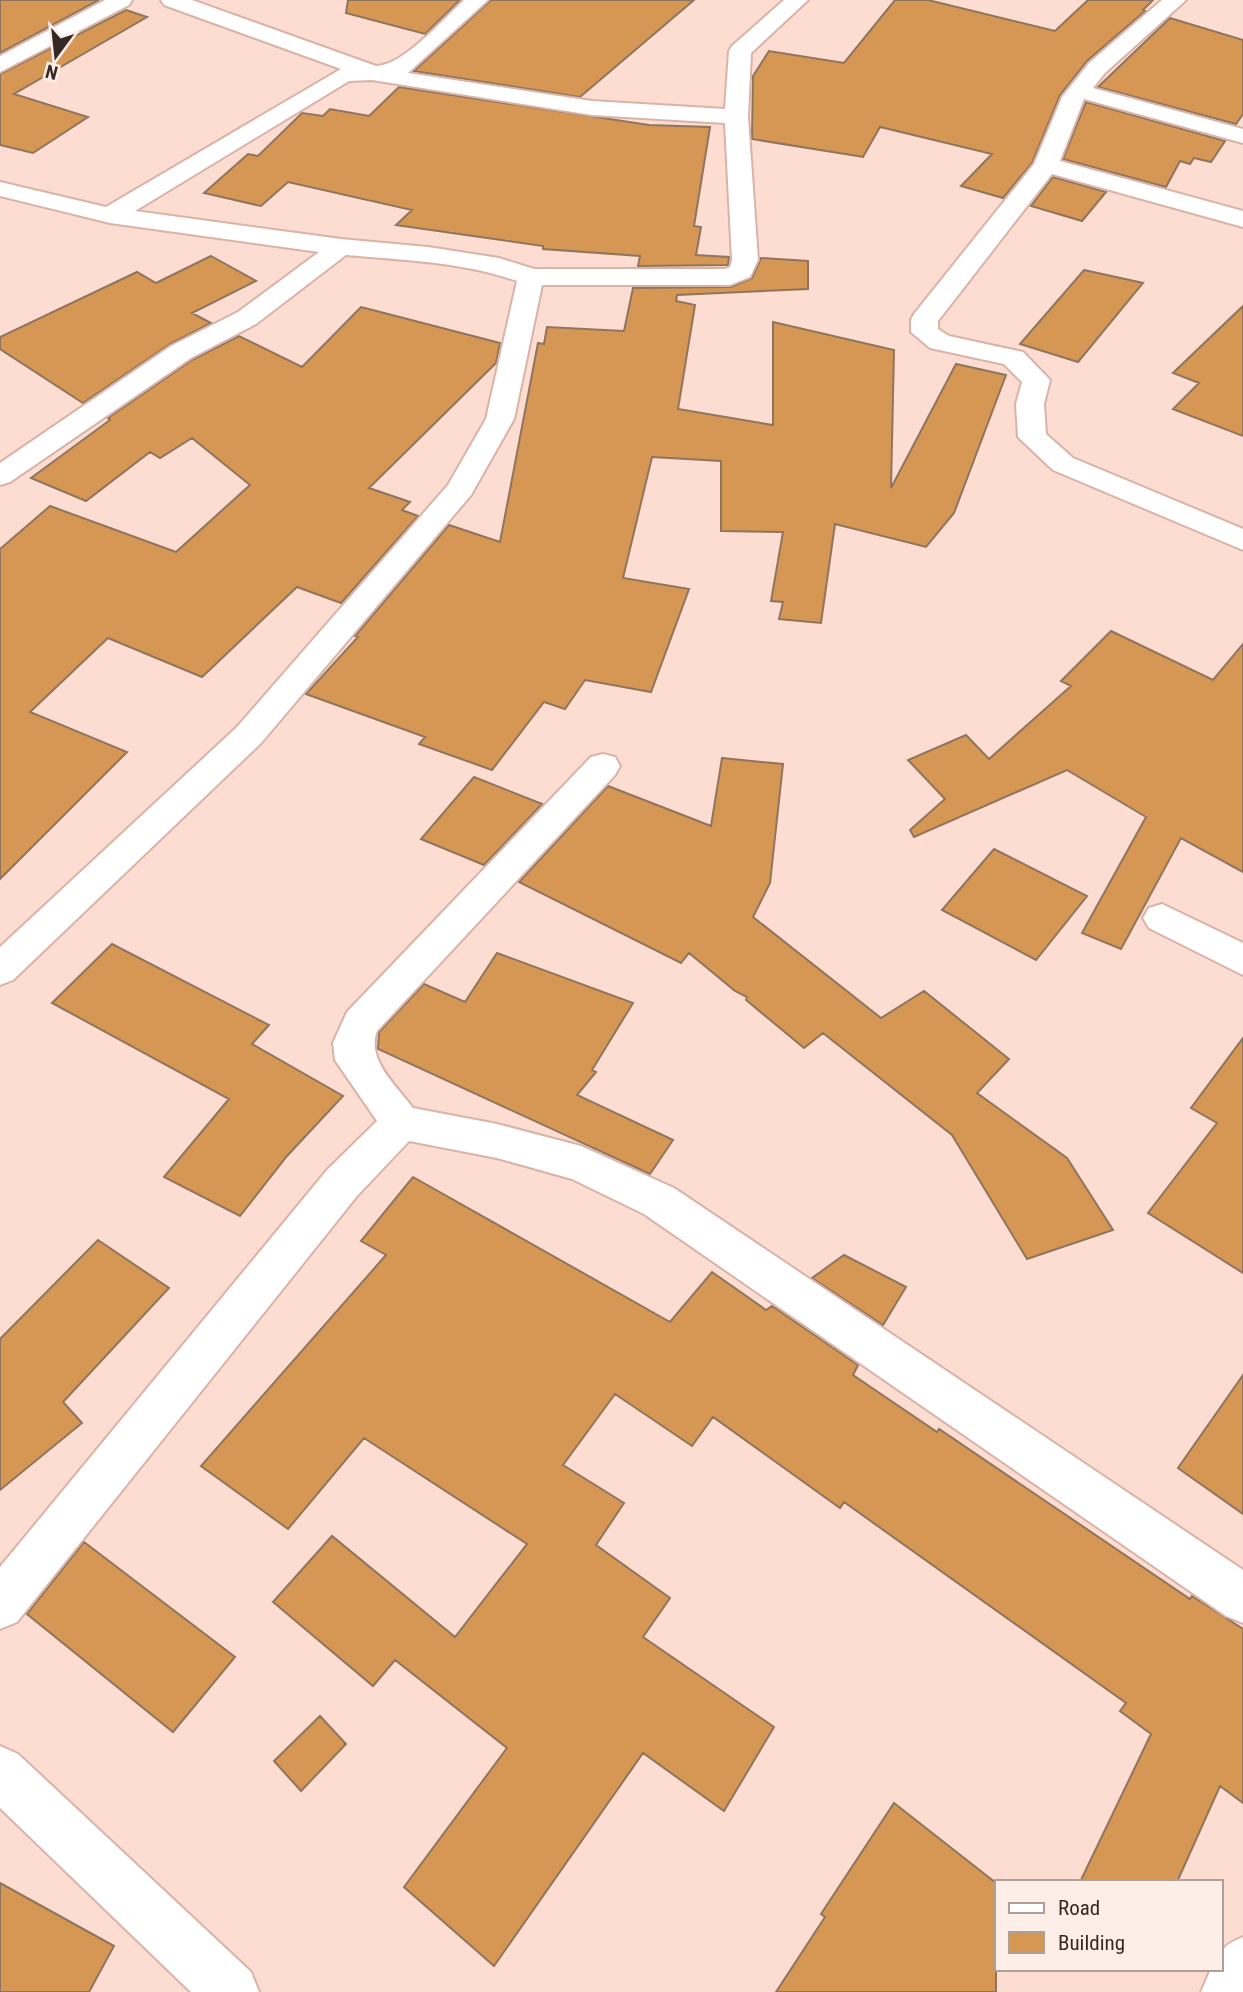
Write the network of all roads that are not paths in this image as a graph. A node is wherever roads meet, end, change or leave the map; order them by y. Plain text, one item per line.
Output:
1 (121, 0) edge
2 (172, 0) edge
3 (477, 0) edge
4 (797, 0) edge
5 (1175, 0) edge
6 (0, 65) edge
7 (379, 75) junction
8 (1079, 91) junction
9 (736, 117) junction
10 (1243, 135) edge
11 (1046, 165) junction
12 (0, 189) edge
13 (110, 215) junction
14 (1243, 219) edge
15 (341, 247) junction
16 (531, 277) junction
17 (0, 476) edge
18 (1243, 540) edge
19 (603, 766) dead end
20 (1162, 918) dead end
21 (1243, 960) edge
22 (0, 970) edge
23 (401, 1123) junction
24 (1243, 1599) edge
25 (0, 1605) edge
26 (0, 1773) edge
27 (1243, 1965) edge
28 (230, 1992) edge
29 (1229, 1992) edge

1 - 6 street
2 - 7 street
3 - 7 street
4 - 9 street
5 - 8 street
7 - 9 street
7 - 13 street
8 - 10 street
8 - 11 street
9 - 16 street
11 - 14 street
11 - 18 street
12 - 13 street
13 - 15 street
15 - 16 street
15 - 17 street
16 - 22 street
19 - 23 street
20 - 21 street
23 - 24 street
23 - 25 street
26 - 28 street
27 - 29 street

